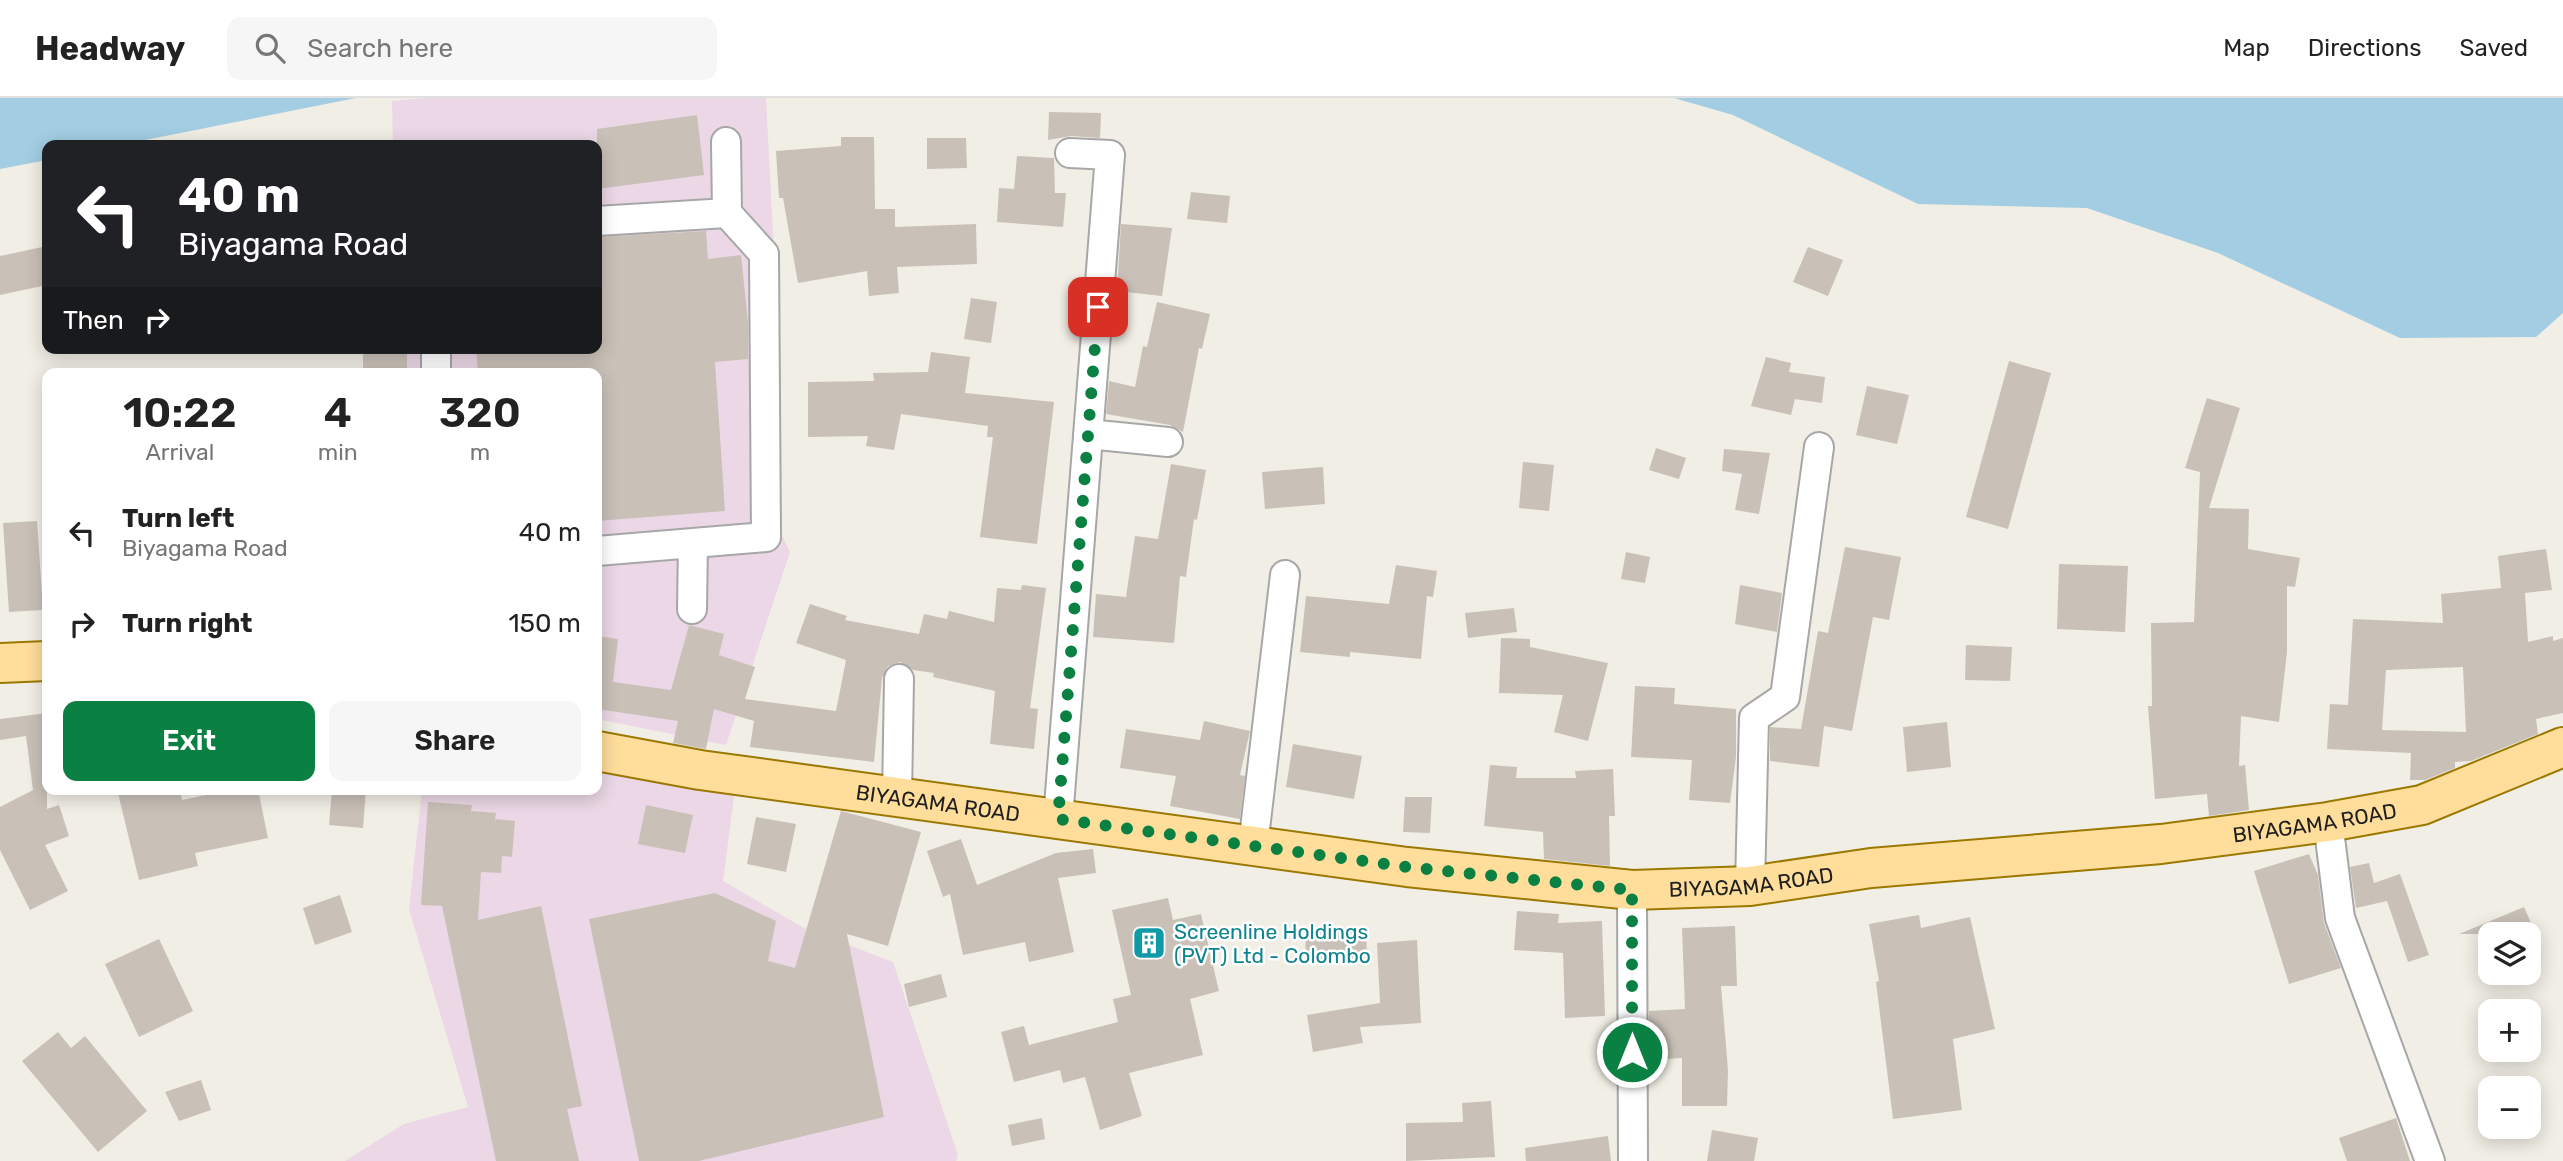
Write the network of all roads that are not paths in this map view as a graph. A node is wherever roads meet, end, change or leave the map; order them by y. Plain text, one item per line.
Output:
1 (726, 142) dead end
2 (1070, 153) dead end
3 (727, 212) junction
4 (602, 221) edge
5 (1088, 434) junction
6 (1168, 442) dead end
7 (1819, 447) dead end
8 (693, 543) junction
9 (602, 551) edge
10 (1285, 575) dead end
11 (692, 609) dead end
12 (42, 661) edge
13 (0, 663) edge
14 (899, 679) dead end
15 (2563, 747) edge
16 (602, 752) edge
17 (897, 797) junction
18 (1058, 819) junction
19 (2328, 822) junction
20 (1253, 846) junction
21 (1750, 886) junction
22 (1632, 890) junction
23 (1633, 1161) edge
24 (2430, 1161) edge

1 - 3 street
2 - 5 street
3 - 4 street
3 - 8 street
5 - 6 street
5 - 18 street
7 - 21 street
8 - 9 street
8 - 11 street
10 - 20 street
12 - 13 main road
14 - 17 street
15 - 19 main road, BIYAGAMA ROAD
16 - 17 main road, BIYAGAMA ROAD
17 - 18 main road, BIYAGAMA ROAD
18 - 20 main road, BIYAGAMA ROAD
19 - 21 main road, BIYAGAMA ROAD
19 - 24 street
20 - 22 main road, BIYAGAMA ROAD
21 - 22 main road, BIYAGAMA ROAD
22 - 23 street

